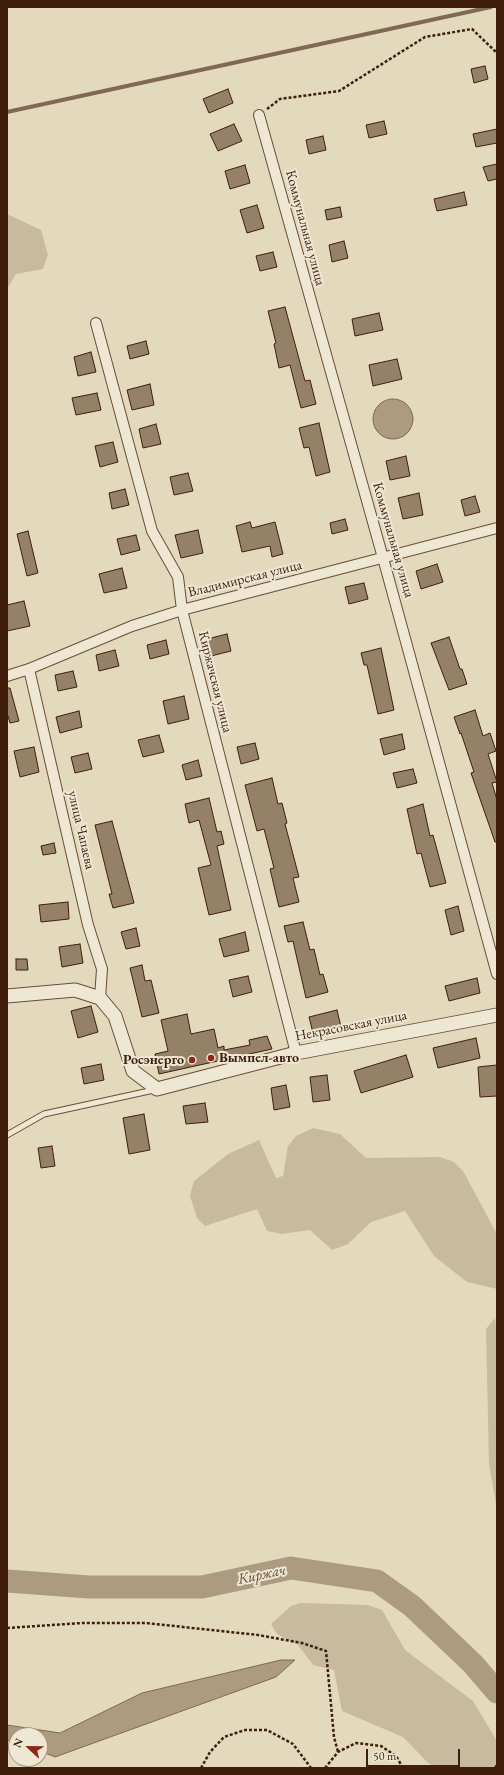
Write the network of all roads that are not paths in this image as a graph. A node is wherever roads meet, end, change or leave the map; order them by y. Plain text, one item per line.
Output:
1 (260, 115) road end
2 (96, 323) dead end
3 (497, 528) edge
4 (383, 558) junction
5 (182, 610) junction
6 (29, 669) junction
7 (7, 676) edge
8 (497, 974) edge
9 (7, 996) edge
10 (100, 998) junction
11 (497, 1015) edge
12 (296, 1053) junction
13 (157, 1090) junction
14 (7, 1134) edge

1 - 4 street, Коммунальная улица
2 - 5 street, Киржачская улица
3 - 4 street, Владимирская улица
4 - 5 street, Владимирская улица
4 - 8 street, Коммунальная улица
5 - 6 street, Владимирская улица
5 - 12 street, Киржачская улица
6 - 7 street, Владимирская улица
6 - 10 street, улица Чапаева
9 - 10 street
10 - 13 street
11 - 12 street, Некрасовская улица
12 - 13 street, Некрасовская улица
13 - 14 lane

